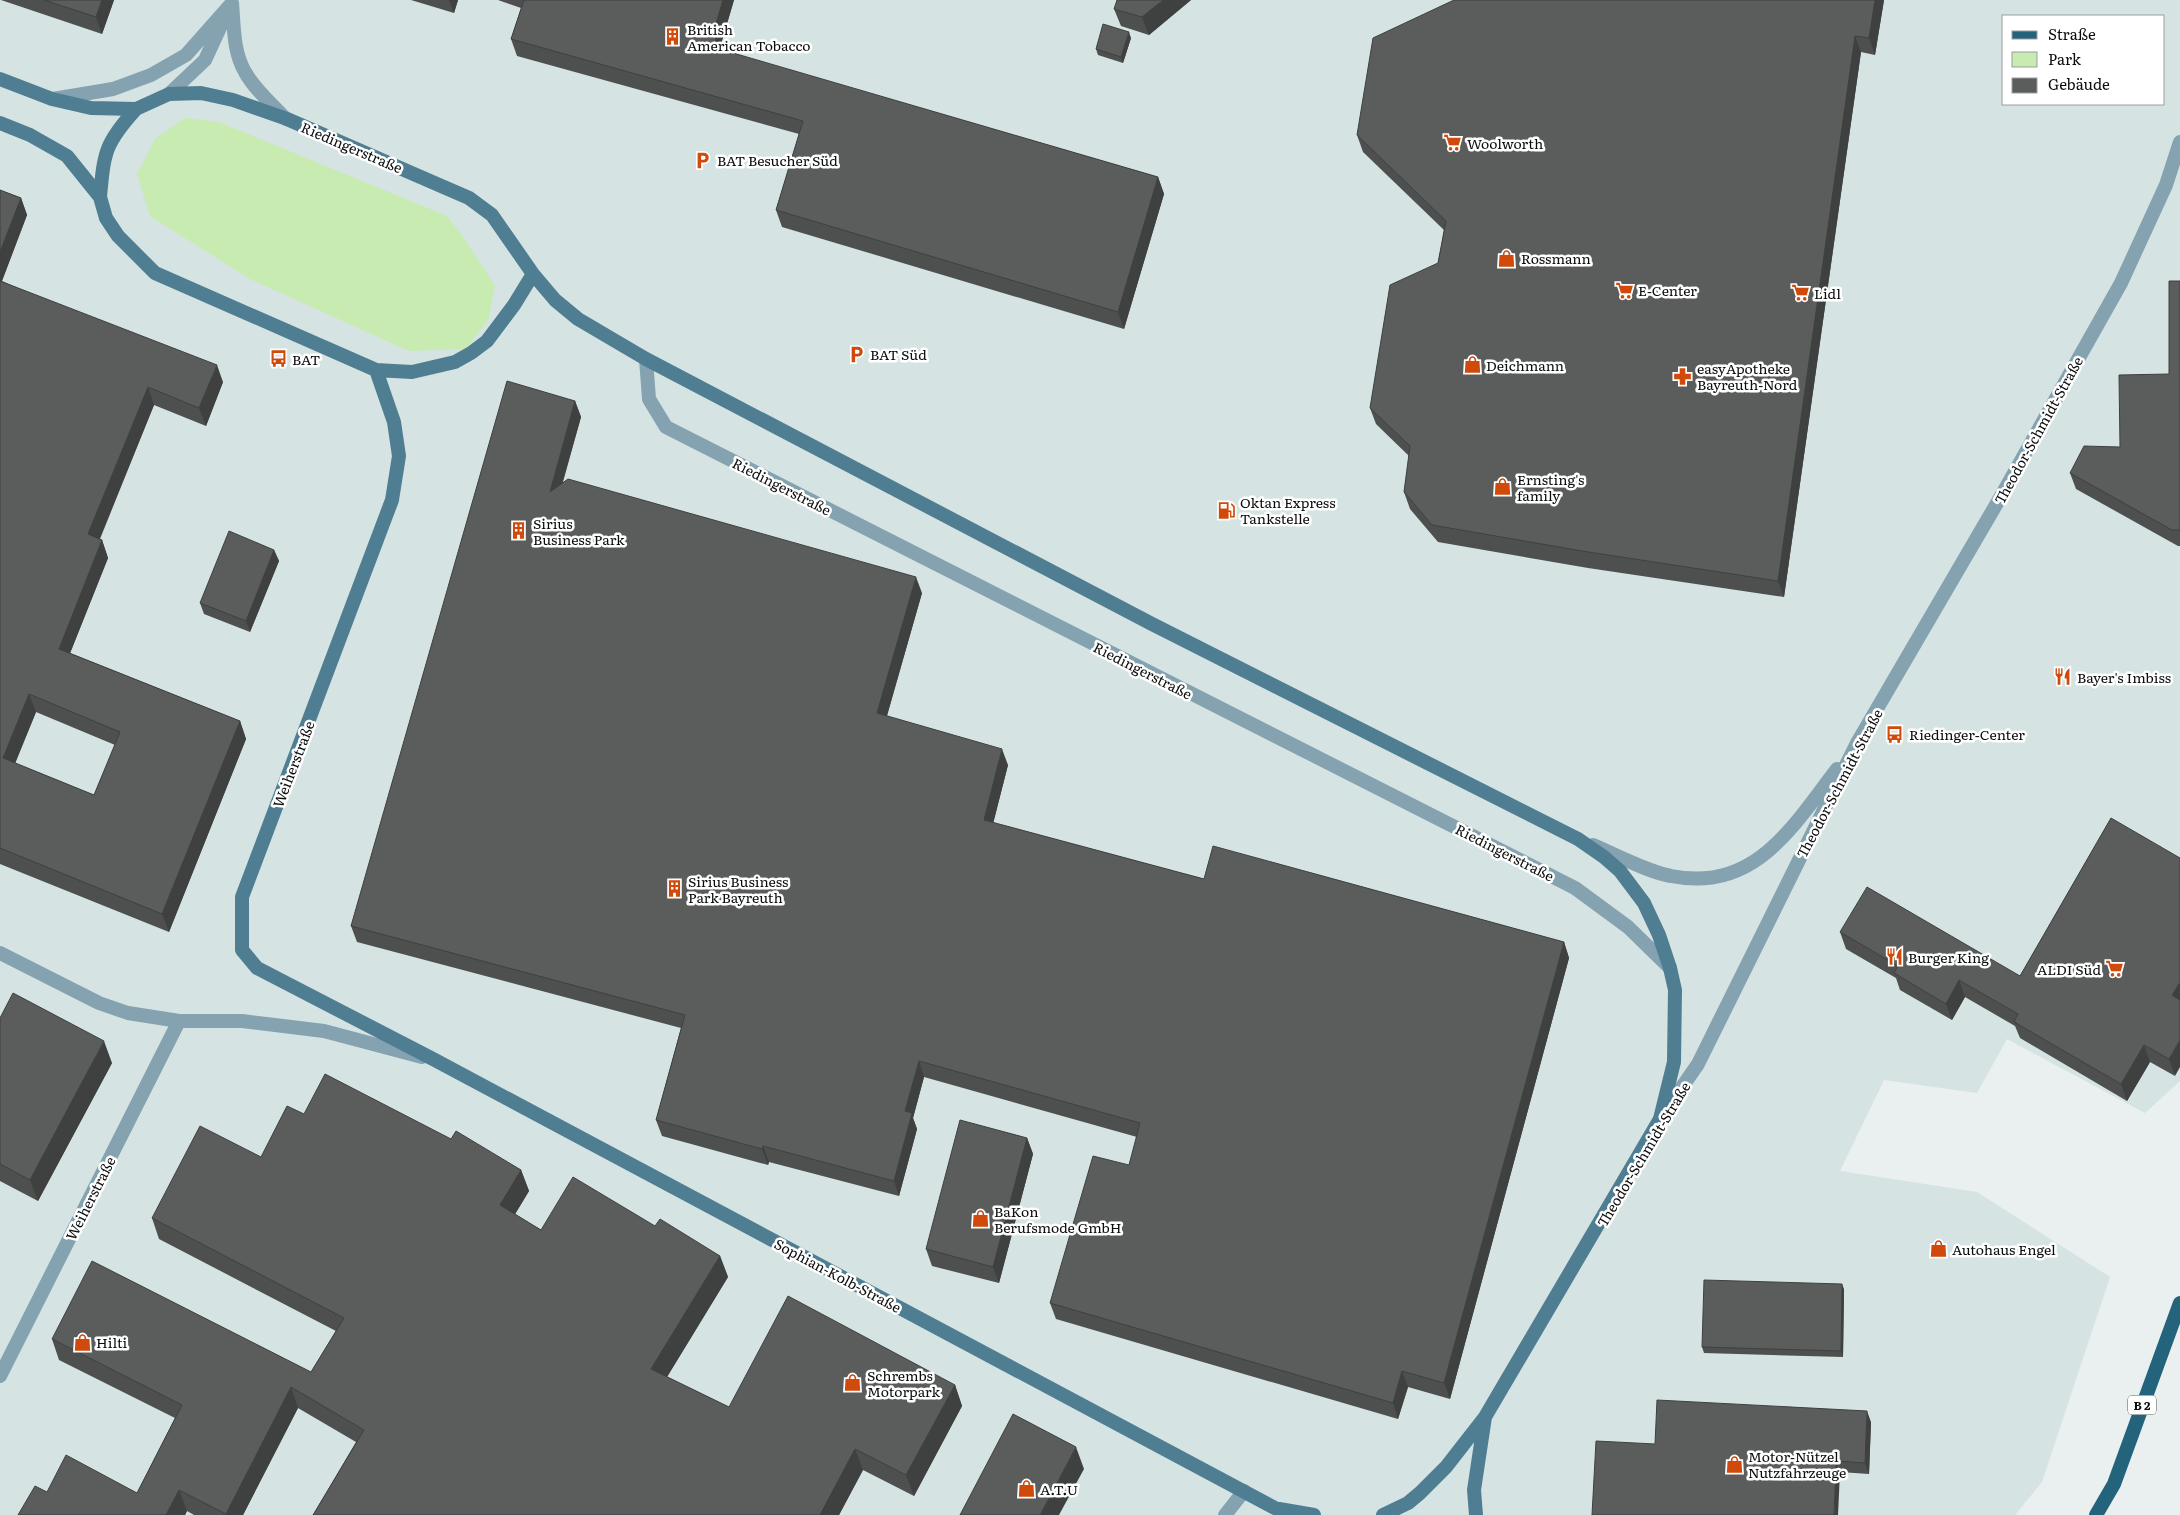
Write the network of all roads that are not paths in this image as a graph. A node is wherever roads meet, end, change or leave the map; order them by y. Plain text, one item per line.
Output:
1 (232, 1) edge
2 (0, 80) edge
3 (170, 94) junction
4 (52, 99) junction
5 (136, 109) junction
6 (286, 119) junction
7 (0, 123) edge
8 (2180, 142) edge
9 (100, 197) junction
10 (533, 274) junction
11 (646, 360) junction
12 (376, 370) junction
13 (1857, 743) junction
14 (1578, 840) junction
15 (0, 953) edge
16 (1670, 968) junction
17 (179, 1020) junction
18 (433, 1059) junction
19 (1660, 1120) junction
20 (2180, 1303) edge
21 (0, 1376) edge
22 (1485, 1416) junction
23 (1244, 1491) junction
24 (1283, 1512) edge
25 (1225, 1515) edge
26 (1314, 1515) edge
27 (1383, 1515) edge
28 (1476, 1515) edge
29 (2096, 1515) edge

1 - 3 street
1 - 4 street
1 - 6 street
2 - 4 main road, Riedingerstraße
3 - 5 main road, Riedingerstraße
3 - 6 main road, Riedingerstraße
4 - 5 main road, Riedingerstraße
5 - 9 main road
6 - 10 main road, Riedingerstraße
7 - 9 main road
8 - 13 street, Theodor-Schmidt-Straße
9 - 12 main road
10 - 11 main road, Riedingerstraße
10 - 12 main road
11 - 14 main road, Riedingerstraße
11 - 16 street, Riedingerstraße
12 - 18 main road, Weiherstraße
13 - 14 street
13 - 19 street, Theodor-Schmidt-Straße
14 - 16 main road, Riedingerstraße
15 - 17 street
16 - 19 main road, Riedingerstraße
17 - 18 street
17 - 21 street, Weiherstraße
18 - 23 main road, Sophian-Kolb-Straße
19 - 22 main road, Theodor-Schmidt-Straße
20 - 29 main road, B 2
22 - 27 main road, Theodor-Schmidt-Straße
22 - 28 main road
23 - 24 main road, Sophian-Kolb-Straße
23 - 25 street
24 - 26 main road, Sophian-Kolb-Straße

